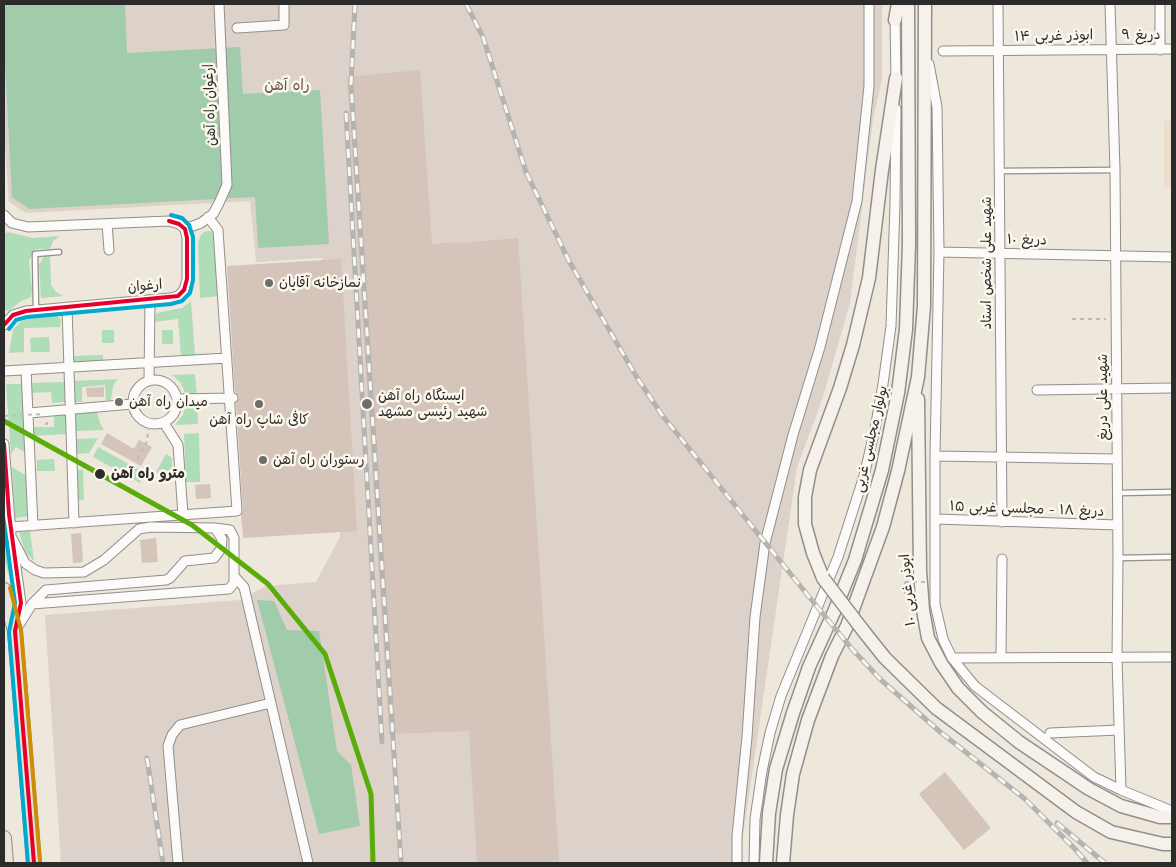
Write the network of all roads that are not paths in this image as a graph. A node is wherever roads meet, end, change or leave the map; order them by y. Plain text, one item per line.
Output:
1 (220, 4) edge
2 (284, 4) edge
3 (869, 4) edge
4 (894, 4) edge
5 (898, 4) edge
6 (908, 4) edge
7 (925, 4) edge
8 (998, 4) edge
9 (1110, 4) edge
10 (1160, 4) edge
11 (895, 20) junction
12 (237, 28) dead end
13 (925, 39) junction
14 (1110, 49) junction
15 (1172, 49) edge
16 (943, 50) dead end
17 (999, 50) junction
18 (1160, 50) junction
19 (896, 78) junction
20 (1000, 170) junction
21 (1115, 170) junction
22 (909, 205) junction
23 (4, 215) edge
24 (208, 217) junction
25 (107, 224) junction
26 (185, 229) junction
27 (108, 250) dead end
28 (59, 252) dead end
29 (939, 252) junction
30 (1000, 253) junction
31 (1116, 255) junction
32 (1172, 256) edge
33 (150, 300) junction
34 (68, 307) junction
35 (36, 309) junction
36 (4, 325) edge
37 (227, 358) junction
38 (149, 363) junction
39 (69, 368) junction
40 (26, 370) junction
41 (4, 371) edge
42 (918, 376) junction
43 (149, 380) junction
44 (1172, 388) edge
45 (1117, 389) junction
46 (1037, 390) dead end
47 (231, 398) junction
48 (177, 400) junction
49 (132, 404) junction
50 (70, 409) junction
51 (29, 413) junction
52 (164, 423) junction
53 (4, 444) edge
54 (935, 456) junction
55 (1002, 457) junction
56 (1117, 459) junction
57 (1172, 492) edge
58 (1118, 493) junction
59 (183, 515) junction
60 (935, 520) junction
61 (1002, 522) junction
62 (74, 523) junction
63 (1118, 525) junction
64 (33, 526) junction
65 (10, 528) junction
66 (215, 528) junction
67 (12, 538) junction
68 (1172, 557) edge
69 (1118, 558) junction
70 (1002, 559) dead end
71 (234, 576) junction
72 (4, 590) edge
73 (32, 604) junction
74 (16, 631) junction
75 (1172, 657) edge
76 (952, 658) junction
77 (1001, 658) junction
78 (1117, 658) junction
79 (271, 703) junction
80 (1120, 730) junction
81 (1050, 733) dead end
82 (1121, 790) junction
83 (1172, 811) edge
84 (1172, 817) edge
85 (4, 838) edge
86 (1172, 844) edge
87 (6, 863) edge
88 (34, 863) edge
89 (178, 863) edge
90 (308, 863) edge
91 (737, 863) edge
92 (754, 863) edge
93 (766, 863) edge
94 (783, 863) edge

1 - 24 street, ارغوان راه آهن
2 - 12 street
3 - 91 street
4 - 11 street
5 - 11 main road
6 - 22 main road, بولوار مجلسی غربی
7 - 13 main road
8 - 17 street, شهید علی شخص استاد
9 - 14 street, شهید علی دریغ
10 - 18 street
11 - 19 street
13 - 29 street
13 - 42 main road
14 - 17 street, ابوذر غربی ۱۴
14 - 18 street, دریغ ۹
14 - 21 street, شهید علی دریغ
15 - 18 street, دریغ ۹
16 - 17 street, ابوذر غربی ۱۴
17 - 20 street, شهید علی شخص استاد
19 - 22 main road
19 - 86 main road, bridge
19 - 92 street
20 - 21 lane
20 - 30 street, شهید علی شخص استاد
21 - 31 street, شهید علی دریغ
22 - 93 main road, بولوار مجلسی غربی
23 - 25 street
24 - 26 street
24 - 37 street
25 - 26 street
25 - 27 street
26 - 33 street, ارغوان
28 - 35 lane
29 - 30 street, دریغ ۱۰
29 - 54 street
30 - 31 street, دریغ ۱۰
30 - 55 street, شهید علی شخص استاد
31 - 32 street, دریغ ۱۰
31 - 45 street, شهید علی دریغ
33 - 34 street, ارغوان
33 - 38 street
34 - 35 street, ارغوان
34 - 39 street
35 - 36 street, ارغوان
37 - 38 street
37 - 47 street
38 - 39 street
38 - 43 street
39 - 40 street
39 - 50 street
40 - 41 street
40 - 51 street
42 - 84 main road, ابوذر غربی ۱۰
42 - 94 main road
43 - 48 street
43 - 49 street
44 - 45 street
45 - 46 street
45 - 56 street, شهید علی دریغ
47 - 48 street
47 - 59 street
48 - 52 street
49 - 50 street
49 - 52 street
50 - 51 street
50 - 62 street
51 - 64 street
52 - 59 street
53 - 65 street
54 - 55 street
54 - 60 street
55 - 56 street
55 - 61 street, شهید علی شخص استاد
56 - 58 street, شهید علی دریغ
57 - 58 lane
58 - 63 street, شهید علی دریغ
59 - 62 street
60 - 61 street, دریغ ۱۸ - مجلسی غربی ۱۵
60 - 76 street
61 - 63 street, دریغ ۱۸ - مجلسی غربی ۱۵
62 - 64 street
63 - 69 street, شهید علی دریغ
64 - 65 street
65 - 67 street
66 - 67 street
66 - 71 street
66 - 73 street
67 - 74 street
68 - 69 lane
69 - 78 street, شهید علی دریغ
70 - 77 street
71 - 73 street
71 - 79 street
72 - 74 main road
73 - 74 street
74 - 88 main road
75 - 78 street
76 - 77 street
76 - 82 street
77 - 78 street
78 - 80 street, شهید علی دریغ
79 - 89 street
79 - 90 street
80 - 81 street
80 - 82 street, شهید علی دریغ
82 - 83 street
85 - 87 main road

